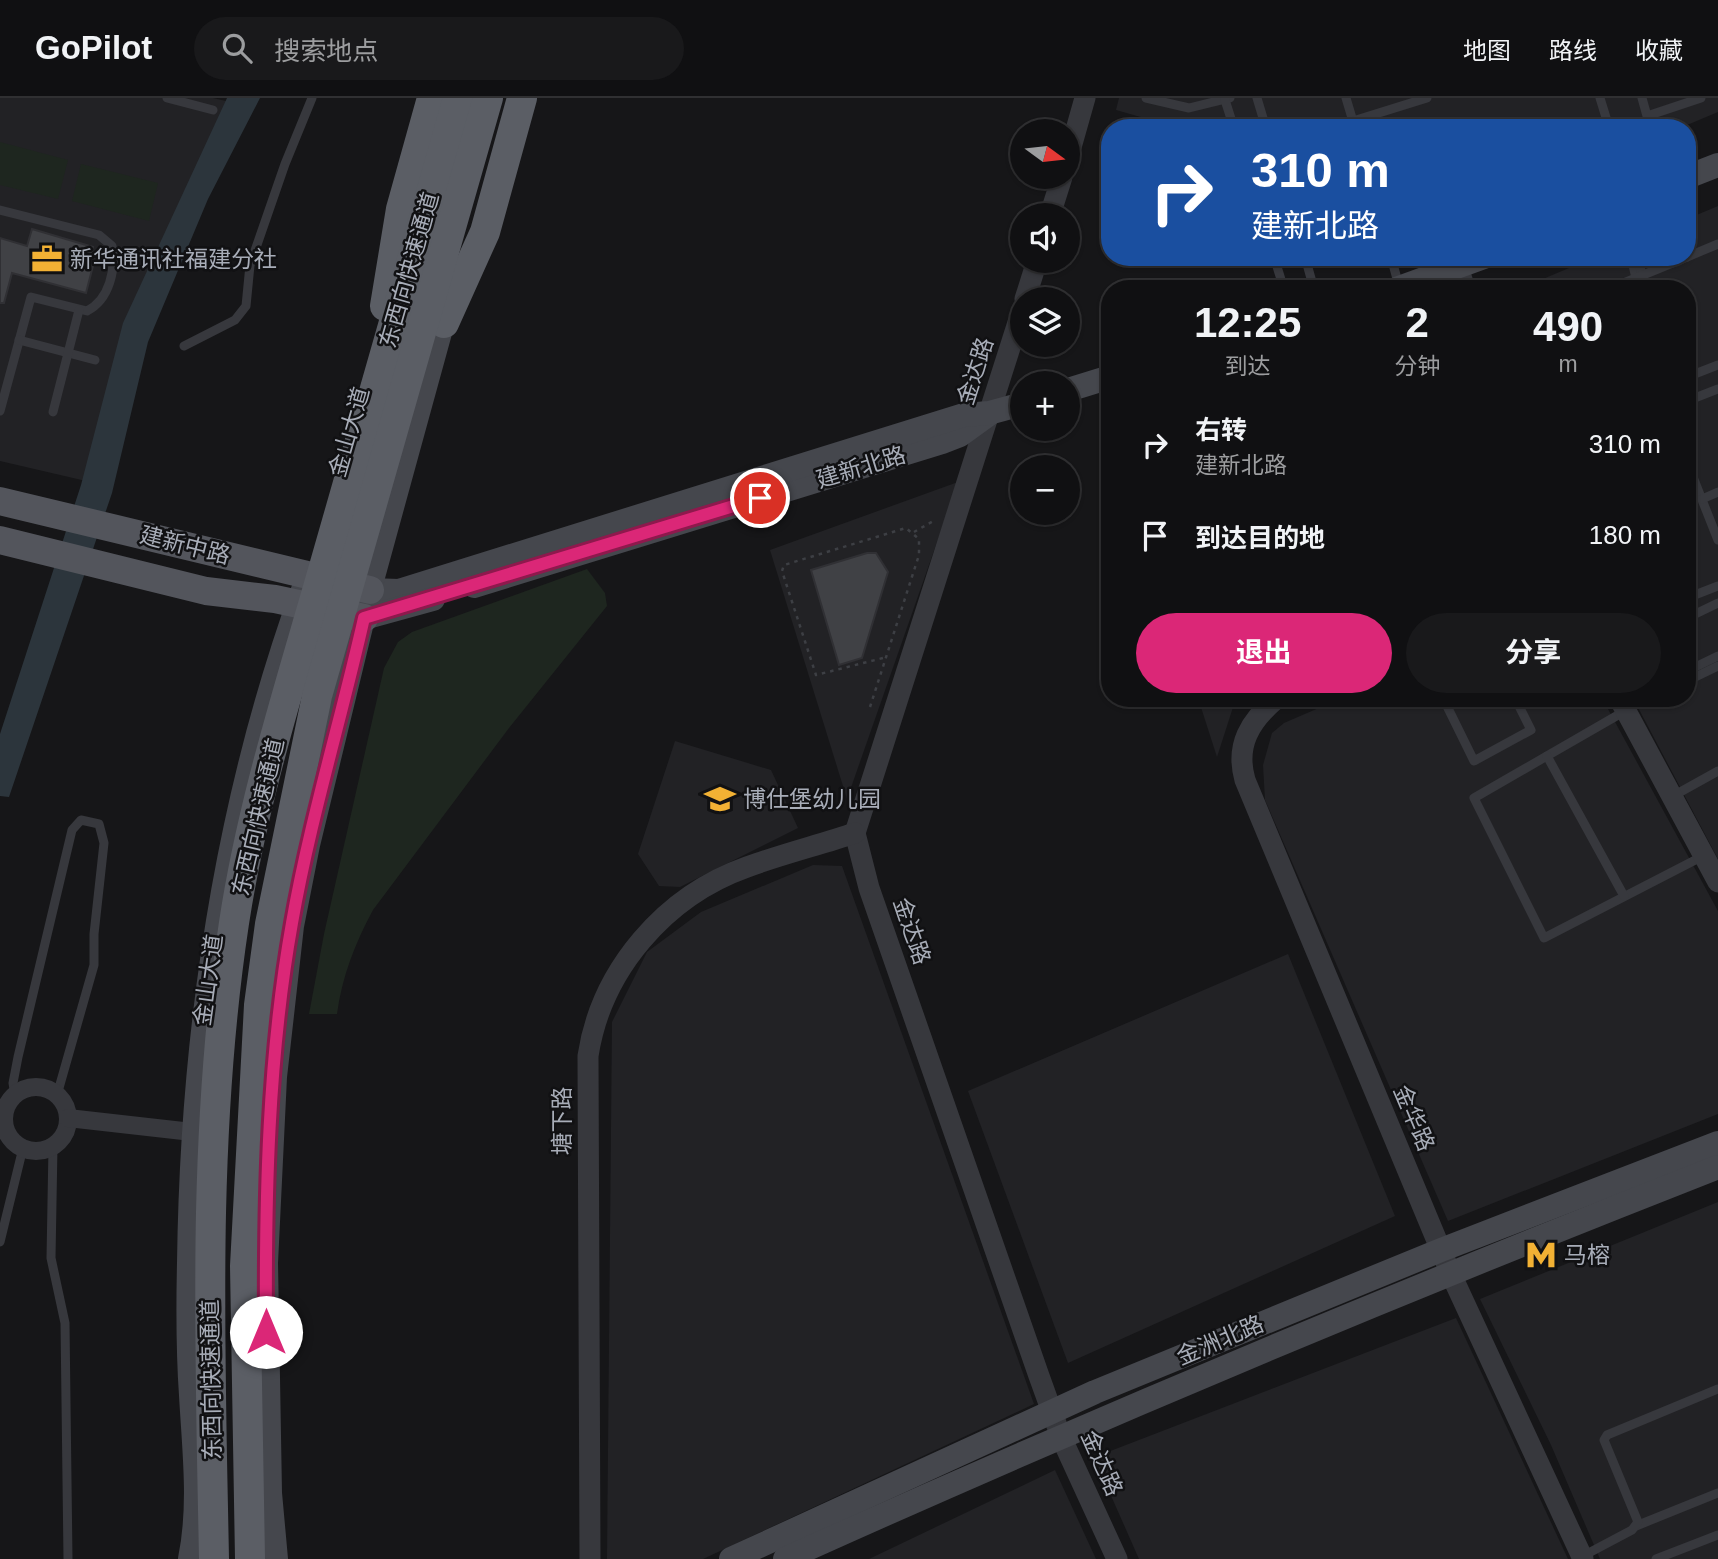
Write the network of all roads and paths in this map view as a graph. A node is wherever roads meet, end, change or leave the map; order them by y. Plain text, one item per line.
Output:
1 (167, 98) edge
2 (312, 98) edge
3 (432, 98) edge
4 (456, 98) edge
5 (488, 98) edge
6 (501, 98) edge
7 (522, 98) edge
8 (1085, 98) edge
9 (1146, 98) edge
10 (1257, 98) edge
11 (1346, 98) edge
12 (1427, 98) edge
13 (1600, 98) edge
14 (1642, 98) edge
15 (1701, 98) edge
16 (1228, 99) edge
17 (213, 110) dead end
18 (1079, 119) edge
19 (1232, 119) edge
20 (1263, 119) edge
21 (1352, 119) edge
22 (1368, 119) edge
23 (1606, 119) edge
24 (1718, 165) edge
25 (1696, 174) edge
26 (0, 210) edge
27 (1718, 244) edge
28 (1696, 253) edge
29 (1635, 266) edge
30 (1638, 266) edge
31 (1665, 266) edge
32 (1639, 277) junction
33 (1632, 280) edge
34 (385, 306) junction
35 (79, 310) junction
36 (444, 323) junction
37 (19, 340) junction
38 (184, 346) dead end
39 (1010, 347) edge
40 (68, 353) junction
41 (94, 360) dead end
42 (1718, 365) edge
43 (1696, 374) edge
44 (1101, 380) edge
45 (1080, 386) edge
46 (1718, 389) edge
47 (1696, 398) edge
48 (1010, 407) edge
49 (0, 411) edge
50 (53, 412) dead end
51 (989, 413) junction
52 (1696, 489) edge
53 (1718, 492) edge
54 (1702, 499) junction
55 (0, 501) edge
56 (954, 524) junction
57 (914, 532) junction
58 (0, 540) edge
59 (1718, 540) edge
60 (308, 575) junction
61 (1718, 586) edge
62 (370, 590) junction
63 (1696, 595) edge
64 (1718, 603) edge
65 (298, 604) junction
66 (1696, 614) edge
67 (364, 618) junction
68 (1718, 656) edge
69 (887, 657) junction
70 (1718, 666) edge
71 (1696, 667) edge
72 (1696, 677) edge
73 (870, 707) dead end
74 (1268, 707) edge
75 (1447, 707) edge
76 (1520, 707) edge
77 (1618, 707) edge
78 (1624, 707) edge
79 (1547, 756) junction
80 (1718, 771) edge
81 (1672, 796) junction
82 (855, 833) junction
83 (1703, 856) junction
84 (1718, 882) edge
85 (1624, 896) junction
86 (57, 1094) junction
87 (15, 1095) junction
88 (68, 1118) junction
89 (2, 1119) edge
90 (192, 1132) junction
91 (1718, 1143) edge
92 (53, 1146) junction
93 (23, 1148) junction
94 (1718, 1167) edge
95 (0, 1242) edge
96 (1445, 1261) junction
97 (1718, 1389) edge
98 (1052, 1411) junction
99 (1061, 1437) junction
100 (270, 1493) junction
101 (1718, 1493) edge
102 (197, 1499) junction
103 (1636, 1526) junction
104 (1717, 1538) edge
105 (1583, 1558) edge
106 (68, 1559) edge
107 (190, 1559) edge
108 (214, 1559) edge
109 (250, 1559) edge
110 (276, 1559) edge
111 (590, 1559) edge
112 (731, 1559) edge
113 (785, 1559) edge
114 (1116, 1559) edge
115 (1656, 1559) edge

1 - 17 lane
2 - 38 lane
3 - 34 highway
4 - 34 main road, 金山大道
4 - 108 highway, 东西向快速通道, bridge
5 - 109 highway, 东西向快速通道, bridge
6 - 36 main road
7 - 36 highway
8 - 18 street
9 - 16 lane
10 - 20 lane
11 - 21 lane
12 - 22 lane
13 - 23 lane
14 - 15 lane
16 - 19 lane
24 - 25 main road
26 - 35 lane
27 - 28 lane
29 - 32 lane
30 - 32 lane
31 - 32 lane
32 - 33 lane
34 - 60 main road, 金山大道
35 - 37 lane
35 - 40 lane
36 - 62 main road
37 - 40 lane
37 - 49 lane
39 - 51 street, 金达路
40 - 41 lane
40 - 50 lane
42 - 43 lane
44 - 45 main road
46 - 47 lane
48 - 51 main road, 建新北路
51 - 56 street, 金达路
51 - 62 main road, 建新北路
51 - 67 main road, 建新北路
52 - 54 lane
53 - 54 lane
54 - 59 lane
55 - 60 main road, 建新中路
56 - 57 path
56 - 82 street, 金达路
57 - 69 path
57 - 69 path
58 - 65 main road, 建新中路
60 - 62 main road, 建新中路
60 - 65 main road, 金山大道
61 - 63 lane
62 - 67 main road
64 - 66 lane
65 - 67 main road, 建新中路
65 - 90 main road, 金山大道
67 - 100 main road
68 - 71 lane
69 - 73 path
70 - 72 lane
74 - 96 street, 金华路
75 - 76 lane
77 - 79 lane
78 - 81 street
79 - 85 lane
79 - 85 lane
80 - 81 lane
81 - 83 street
82 - 98 street, 金达路
82 - 111 street, 塘下路
83 - 84 street
83 - 85 lane
86 - 87 street
86 - 87 lane
86 - 88 street
87 - 89 street
88 - 90 street
88 - 92 street
89 - 93 street
90 - 102 main road, 金山大道
91 - 96 main road, 金洲北路
92 - 93 street
92 - 106 lane
93 - 95 lane
94 - 96 main road, 金洲北路
96 - 98 main road, 金洲北路
96 - 99 main road, 金洲北路
96 - 105 street, 金华路
97 - 103 lane
98 - 99 street, 金达路
98 - 112 main road, 金洲北路
99 - 113 main road, 金洲北路
99 - 114 street, 金达路
100 - 102 main road
100 - 110 main road
101 - 103 lane
102 - 107 main road, 金山大道
103 - 105 lane
104 - 115 lane

